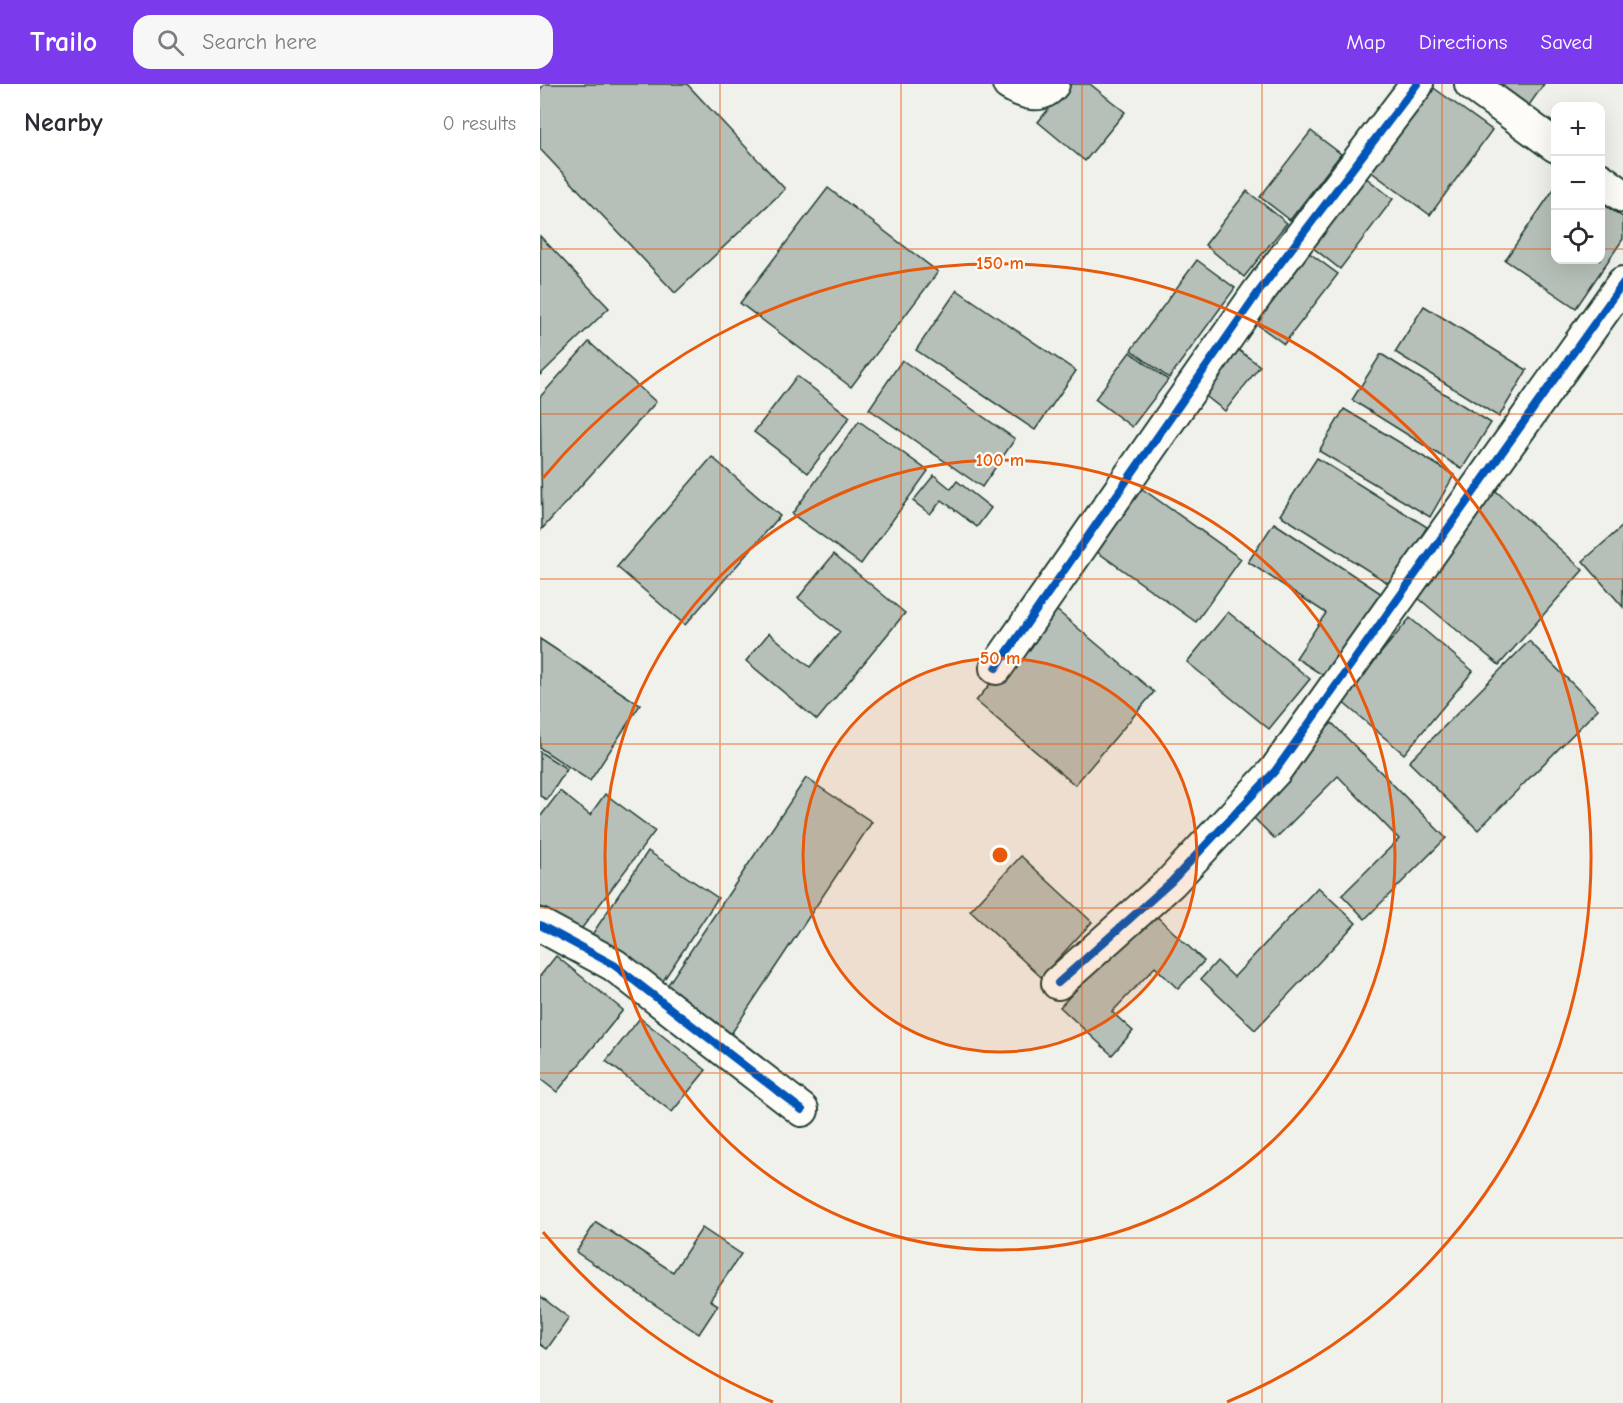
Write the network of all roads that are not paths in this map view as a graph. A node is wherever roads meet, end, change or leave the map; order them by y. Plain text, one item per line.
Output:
1 (1009, 84) edge
2 (1053, 84) edge
3 (1417, 84) edge
4 (1471, 84) edge
5 (1551, 142) edge
6 (1605, 183) edge
7 (1623, 196) edge
8 (1623, 283) edge
9 (996, 668) dead end
10 (540, 925) edge
11 (1058, 983) dead end
12 (802, 1110) dead end

1 - 2 street
3 - 9 street
4 - 5 street
6 - 7 street
8 - 11 street
10 - 12 street

